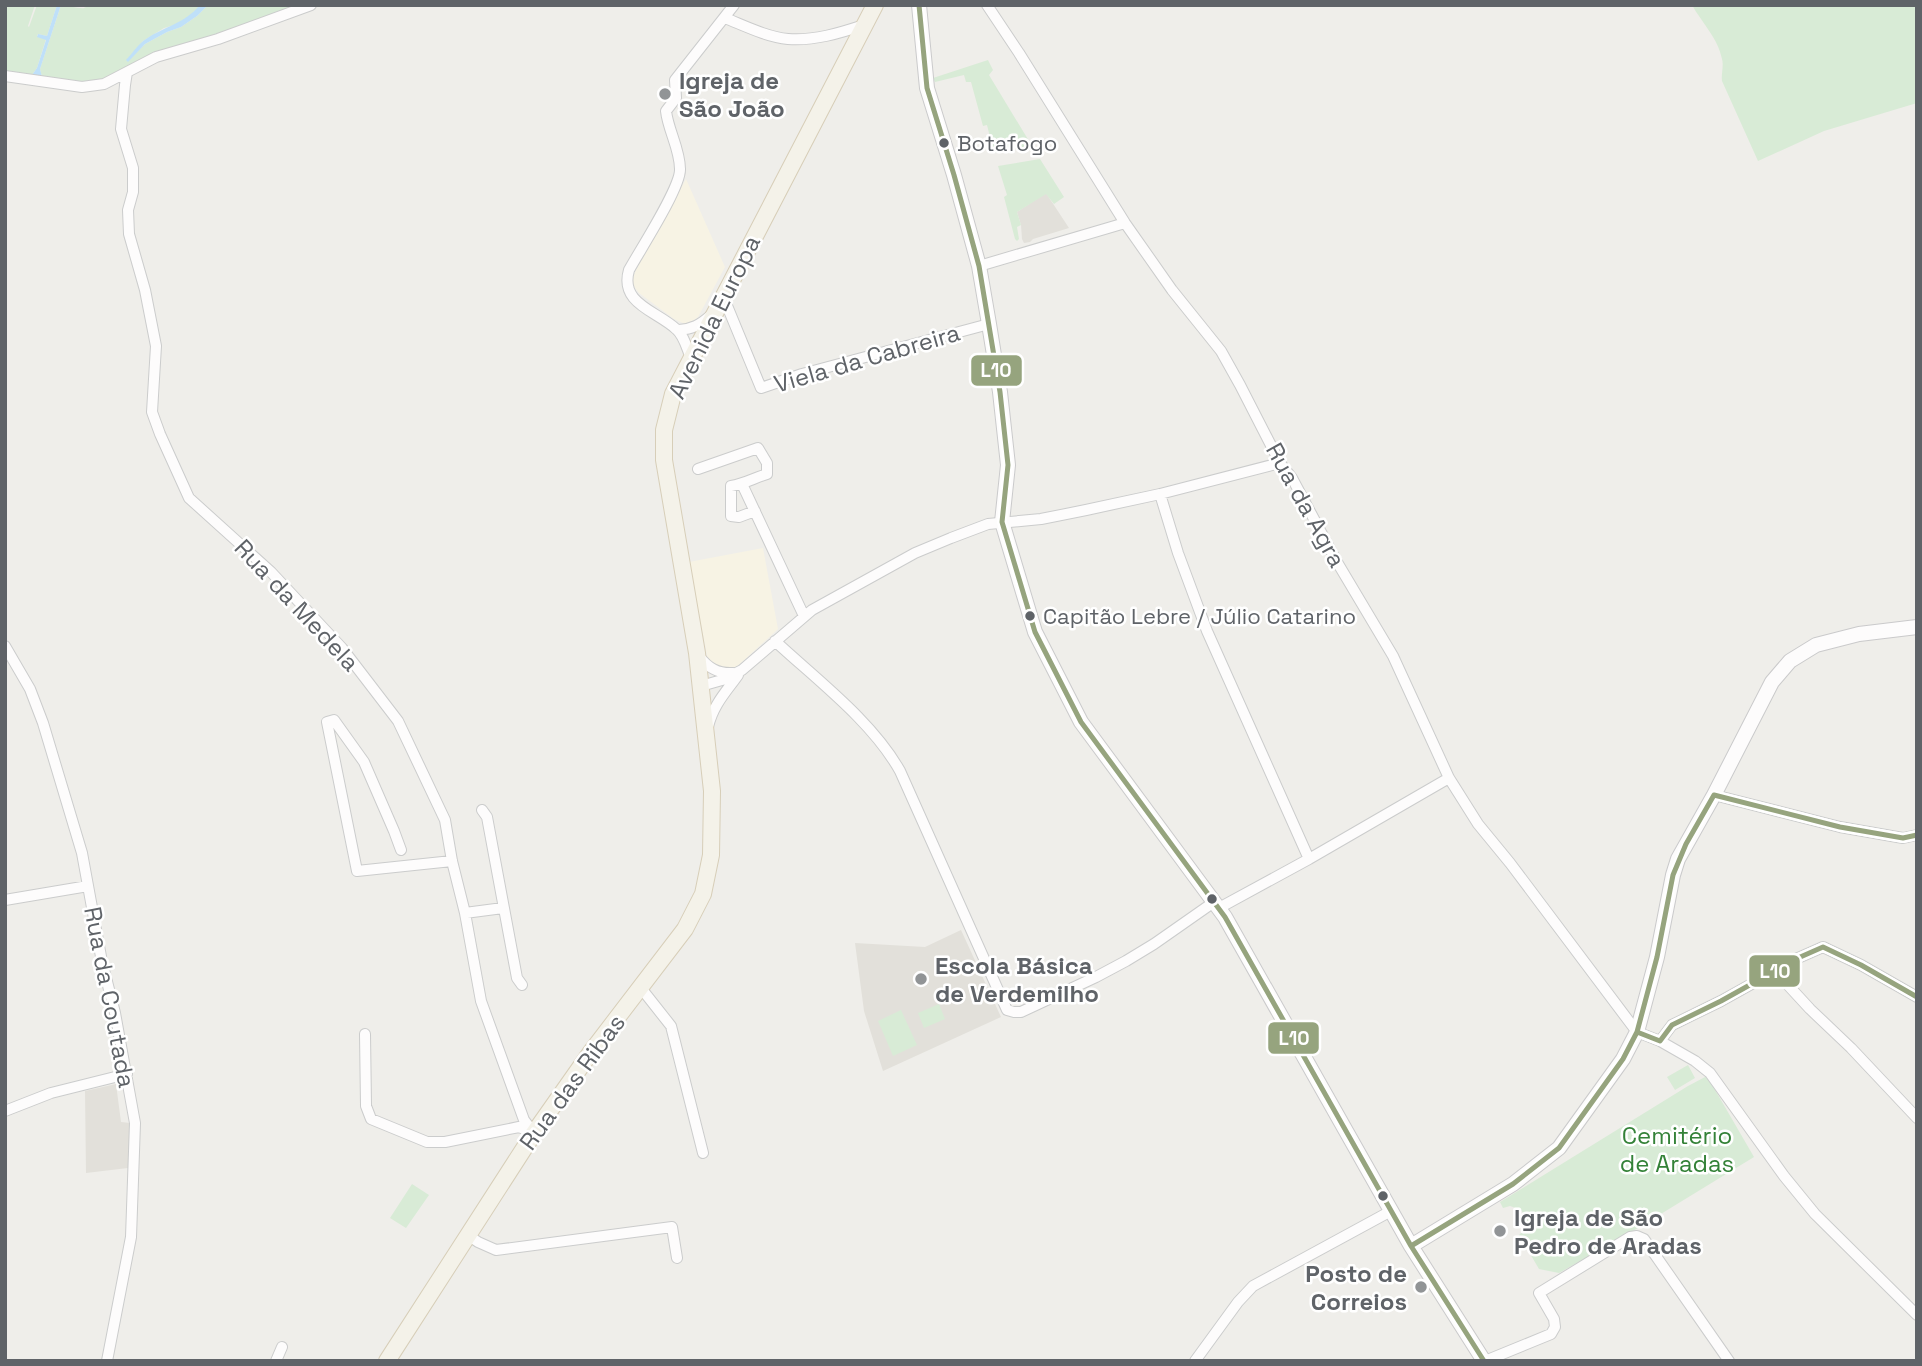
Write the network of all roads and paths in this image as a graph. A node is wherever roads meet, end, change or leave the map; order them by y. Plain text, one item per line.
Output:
1 (312, 5) edge
2 (734, 5) edge
3 (875, 5) edge
4 (919, 5) edge
5 (987, 5) edge
6 (725, 18) junction
7 (864, 25) junction
8 (127, 72) junction
9 (5, 76) edge
10 (1125, 223) junction
11 (979, 267) junction
12 (723, 296) junction
13 (715, 312) junction
14 (989, 324) junction
15 (679, 330) junction
16 (691, 358) junction
17 (1280, 463) junction
18 (698, 469) dead end
19 (742, 484) junction
20 (1160, 494) junction
21 (755, 511) junction
22 (1002, 522) junction
23 (804, 616) junction
24 (1917, 627) edge
25 (775, 641) junction
26 (5, 646) edge
27 (696, 653) junction
28 (742, 670) junction
29 (701, 686) junction
30 (726, 690) junction
31 (706, 737) junction
32 (354, 747) junction
33 (334, 757) junction
34 (1449, 778) junction
35 (1714, 795) junction
36 (482, 810) dead end
37 (1917, 835) edge
38 (401, 850) dead end
39 (1309, 859) junction
40 (452, 861) junction
41 (88, 886) junction
42 (5, 900) edge
43 (1217, 905) junction
44 (503, 908) junction
45 (464, 913) junction
46 (1775, 971) junction
47 (522, 985) dead end
48 (641, 988) junction
49 (1917, 997) edge
50 (1619, 1007) junction
51 (1641, 1015) junction
52 (1637, 1032) junction
53 (365, 1034) dead end
54 (1660, 1041) junction
55 (127, 1074) junction
56 (5, 1111) edge
57 (1917, 1118) edge
58 (534, 1133) junction
59 (703, 1153) dead end
60 (1391, 1211) junction
61 (468, 1235) junction
62 (1411, 1246) junction
63 (677, 1258) dead end
64 (1917, 1315) edge
65 (282, 1347) dead end
66 (107, 1361) edge
67 (276, 1361) edge
68 (387, 1361) edge
69 (1195, 1361) edge
70 (1485, 1361) edge
71 (1729, 1361) edge

1 - 8 street
2 - 6 street
3 - 7 main road, Avenida Europa
4 - 11 main road
5 - 10 street, Rua da Agra
6 - 7 street
6 - 15 street
7 - 12 main road, Avenida Europa
8 - 9 street
8 - 40 street, Rua da Medela
10 - 11 street
10 - 17 street, Rua da Agra
11 - 14 main road
12 - 13 main road, Avenida Europa
12 - 14 street, Viela da Cabreira
13 - 15 street
13 - 16 main road, Avenida Europa
14 - 22 main road
15 - 16 street
16 - 27 main road, Avenida Europa
17 - 20 street
17 - 34 street, Rua da Agra
18 - 19 street
19 - 21 street
19 - 21 street
20 - 22 street
20 - 39 street
21 - 23 street
22 - 23 street
22 - 43 main road
23 - 25 street
24 - 35 main road
25 - 28 street
25 - 43 street
26 - 41 street, Rua da Coutada
27 - 28 street
27 - 29 main road, Avenida Europa
28 - 29 street
28 - 30 street
29 - 30 street
29 - 31 main road, Avenida Europa
30 - 31 street
31 - 48 main road, Rua das Ribas
32 - 33 street
32 - 33 street
32 - 38 street
33 - 40 street
34 - 39 street
34 - 50 street, Rua da Agra
35 - 37 street
35 - 51 main road
36 - 44 street
39 - 43 street
40 - 45 street, Rua da Medela
41 - 42 street
41 - 55 street, Rua da Coutada
43 - 60 main road
44 - 45 street
44 - 47 street
45 - 58 street, Rua da Medela
46 - 49 street
46 - 54 street
46 - 57 street
48 - 58 main road, Rua das Ribas
48 - 59 street
50 - 51 street
50 - 52 street, Rua da Agra
51 - 52 main road
52 - 54 street
52 - 62 main road
53 - 58 street
54 - 64 street
55 - 56 street
55 - 66 street, Rua da Coutada
58 - 61 main road, Rua das Ribas
60 - 62 main road
60 - 69 street
61 - 63 street
61 - 68 main road, Rua das Ribas
62 - 70 main road
65 - 67 street
70 - 71 street

